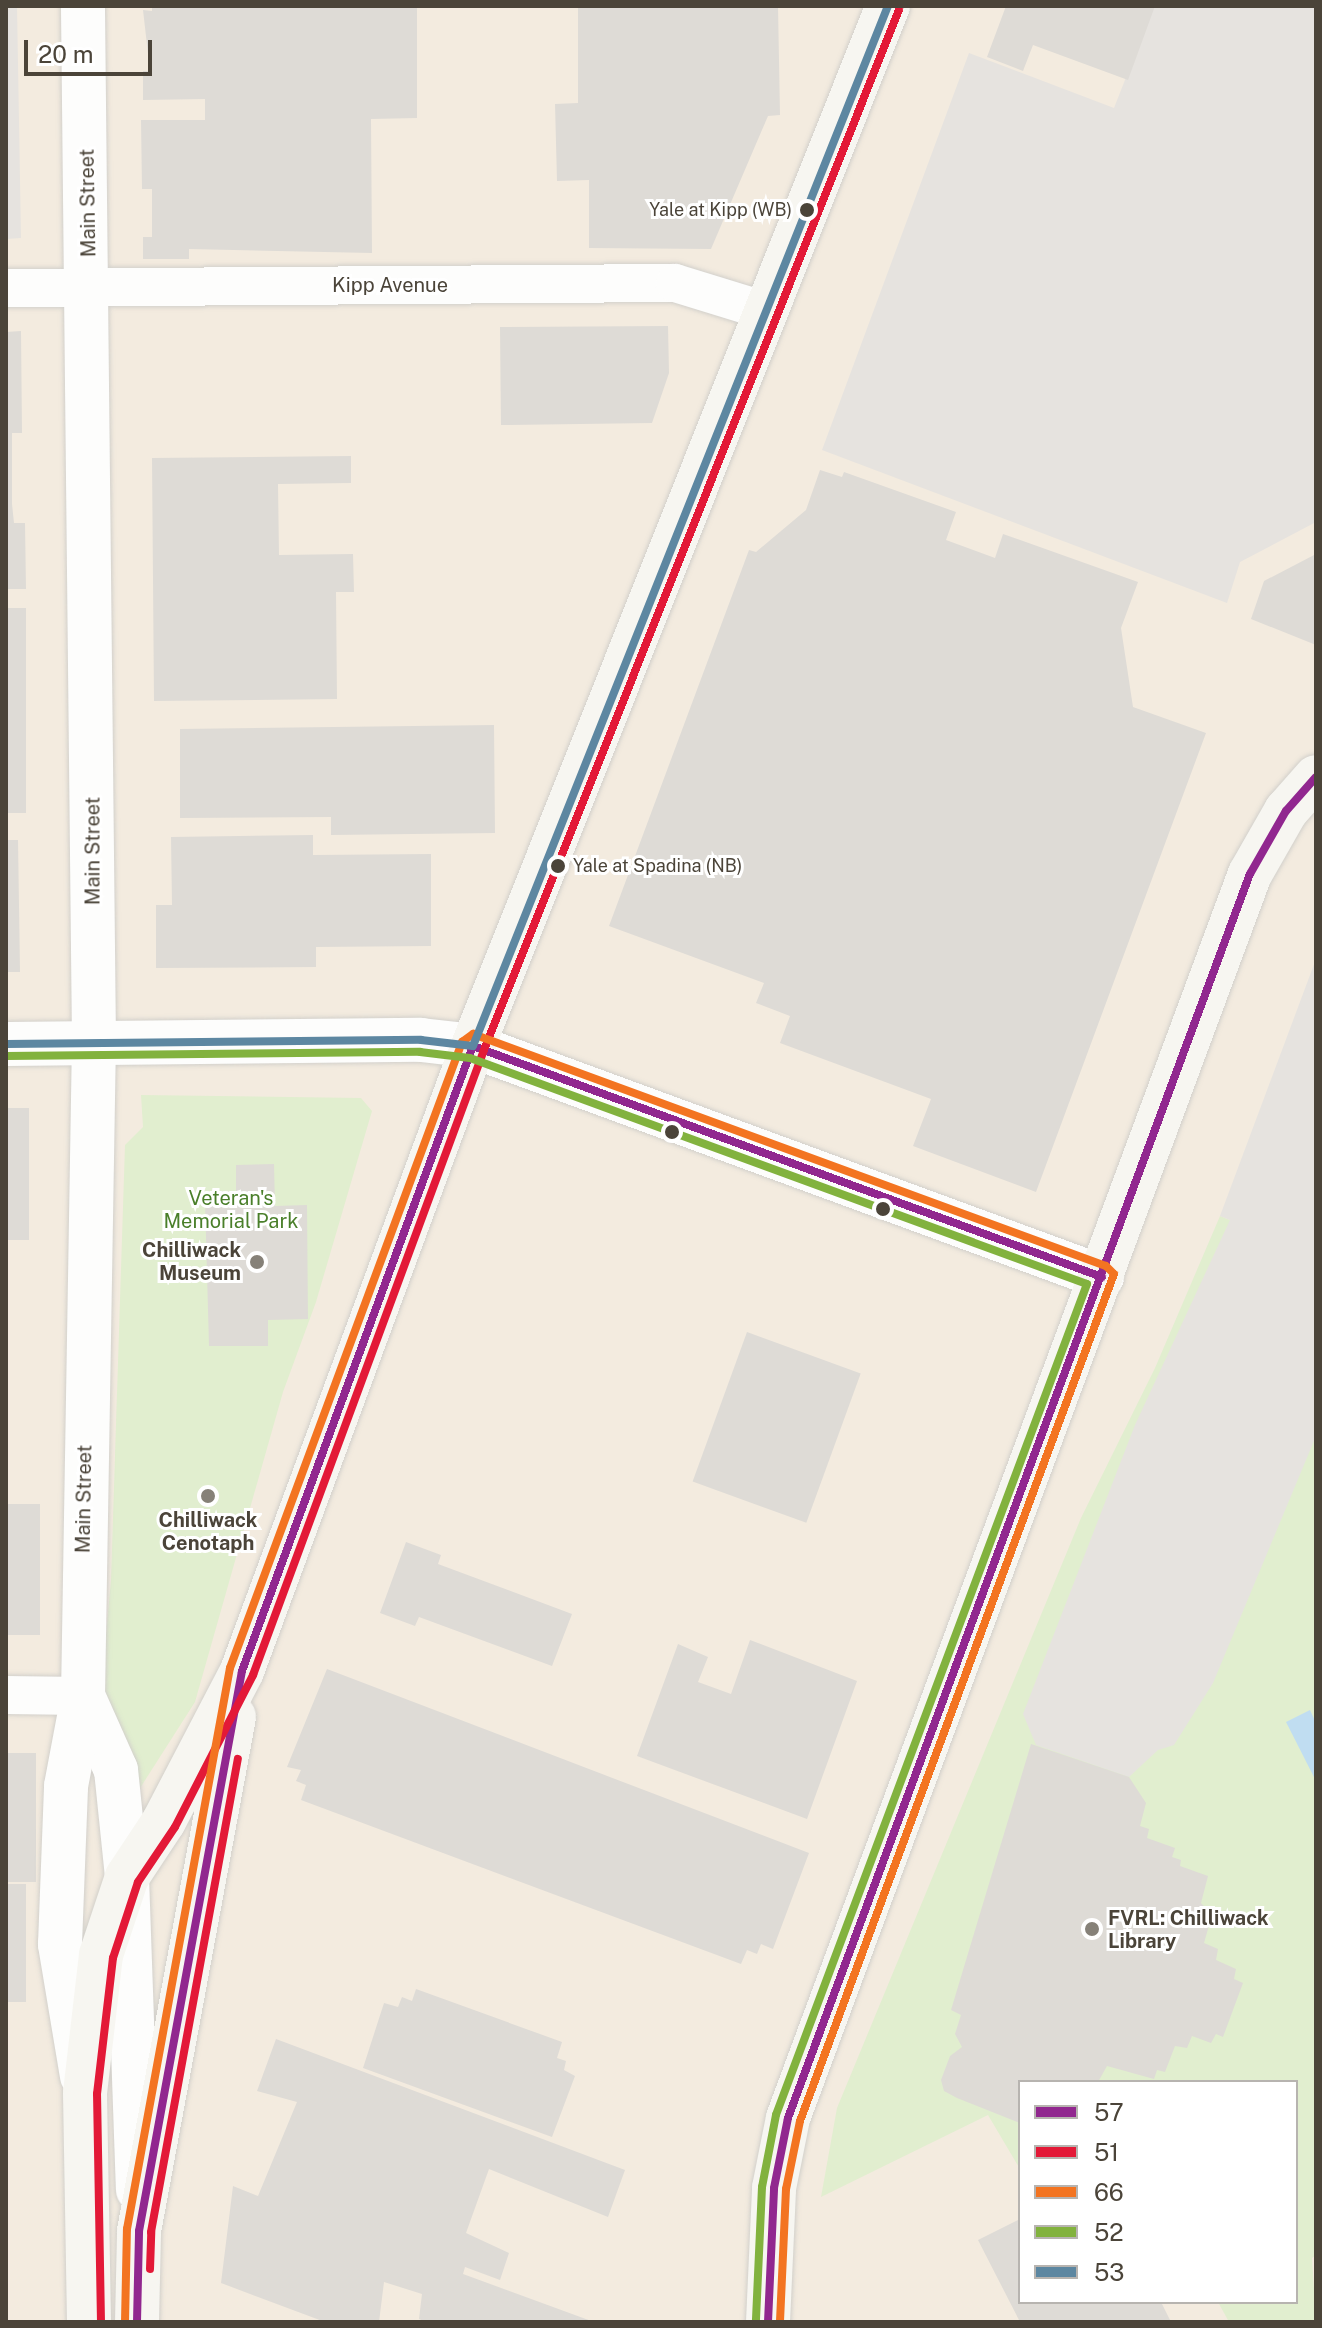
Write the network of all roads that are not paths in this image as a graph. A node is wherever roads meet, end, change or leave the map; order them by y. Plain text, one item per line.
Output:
1 (83, 6) edge
2 (888, 6) edge
3 (90, 287) junction
4 (6, 288) edge
5 (769, 312) junction
6 (1316, 777) edge
7 (94, 1042) junction
8 (6, 1044) edge
9 (473, 1046) junction
10 (1102, 1277) junction
11 (242, 1671) junction
12 (6, 1695) edge
13 (83, 1696) junction
14 (127, 1877) junction
15 (85, 2093) junction
16 (139, 2231) junction
17 (89, 2322) edge
18 (137, 2322) edge
19 (768, 2322) edge

1 - 3 street, Main Street
2 - 5 main road
3 - 4 street, Kipp Avenue
3 - 5 street, Kipp Avenue
3 - 7 street, Main Street
5 - 9 main road
6 - 10 main road
7 - 8 street
7 - 9 street
7 - 13 street, Main Street
9 - 10 street
9 - 11 main road
10 - 19 main road
11 - 14 main road
11 - 16 main road
12 - 13 street
13 - 14 street, Main Street
13 - 15 street, Main Street
14 - 15 main road
14 - 16 street, Main Street
15 - 17 main road
16 - 18 main road

